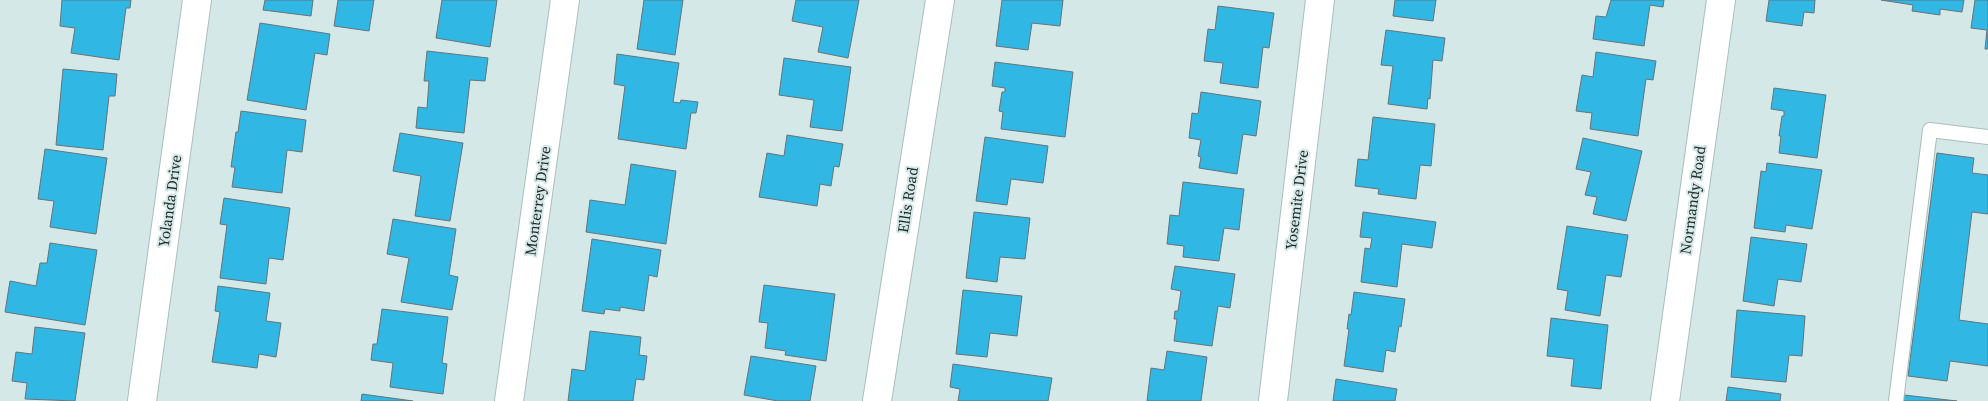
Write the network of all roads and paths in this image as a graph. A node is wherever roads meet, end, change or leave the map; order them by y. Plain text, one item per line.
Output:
1 (197, 0) edge
2 (565, 0) edge
3 (940, 0) edge
4 (1320, 0) edge
5 (1721, 0) edge
6 (1988, 137) edge
7 (142, 401) edge
8 (509, 401) edge
9 (877, 401) edge
10 (1273, 401) edge
11 (1665, 401) edge
12 (1896, 401) edge

1 - 7 street, Yolanda Drive
2 - 8 street, Monterrey Drive
3 - 9 street, Ellis Road
4 - 10 street, Yosemite Drive
5 - 11 street, Normandy Road
6 - 12 lane

